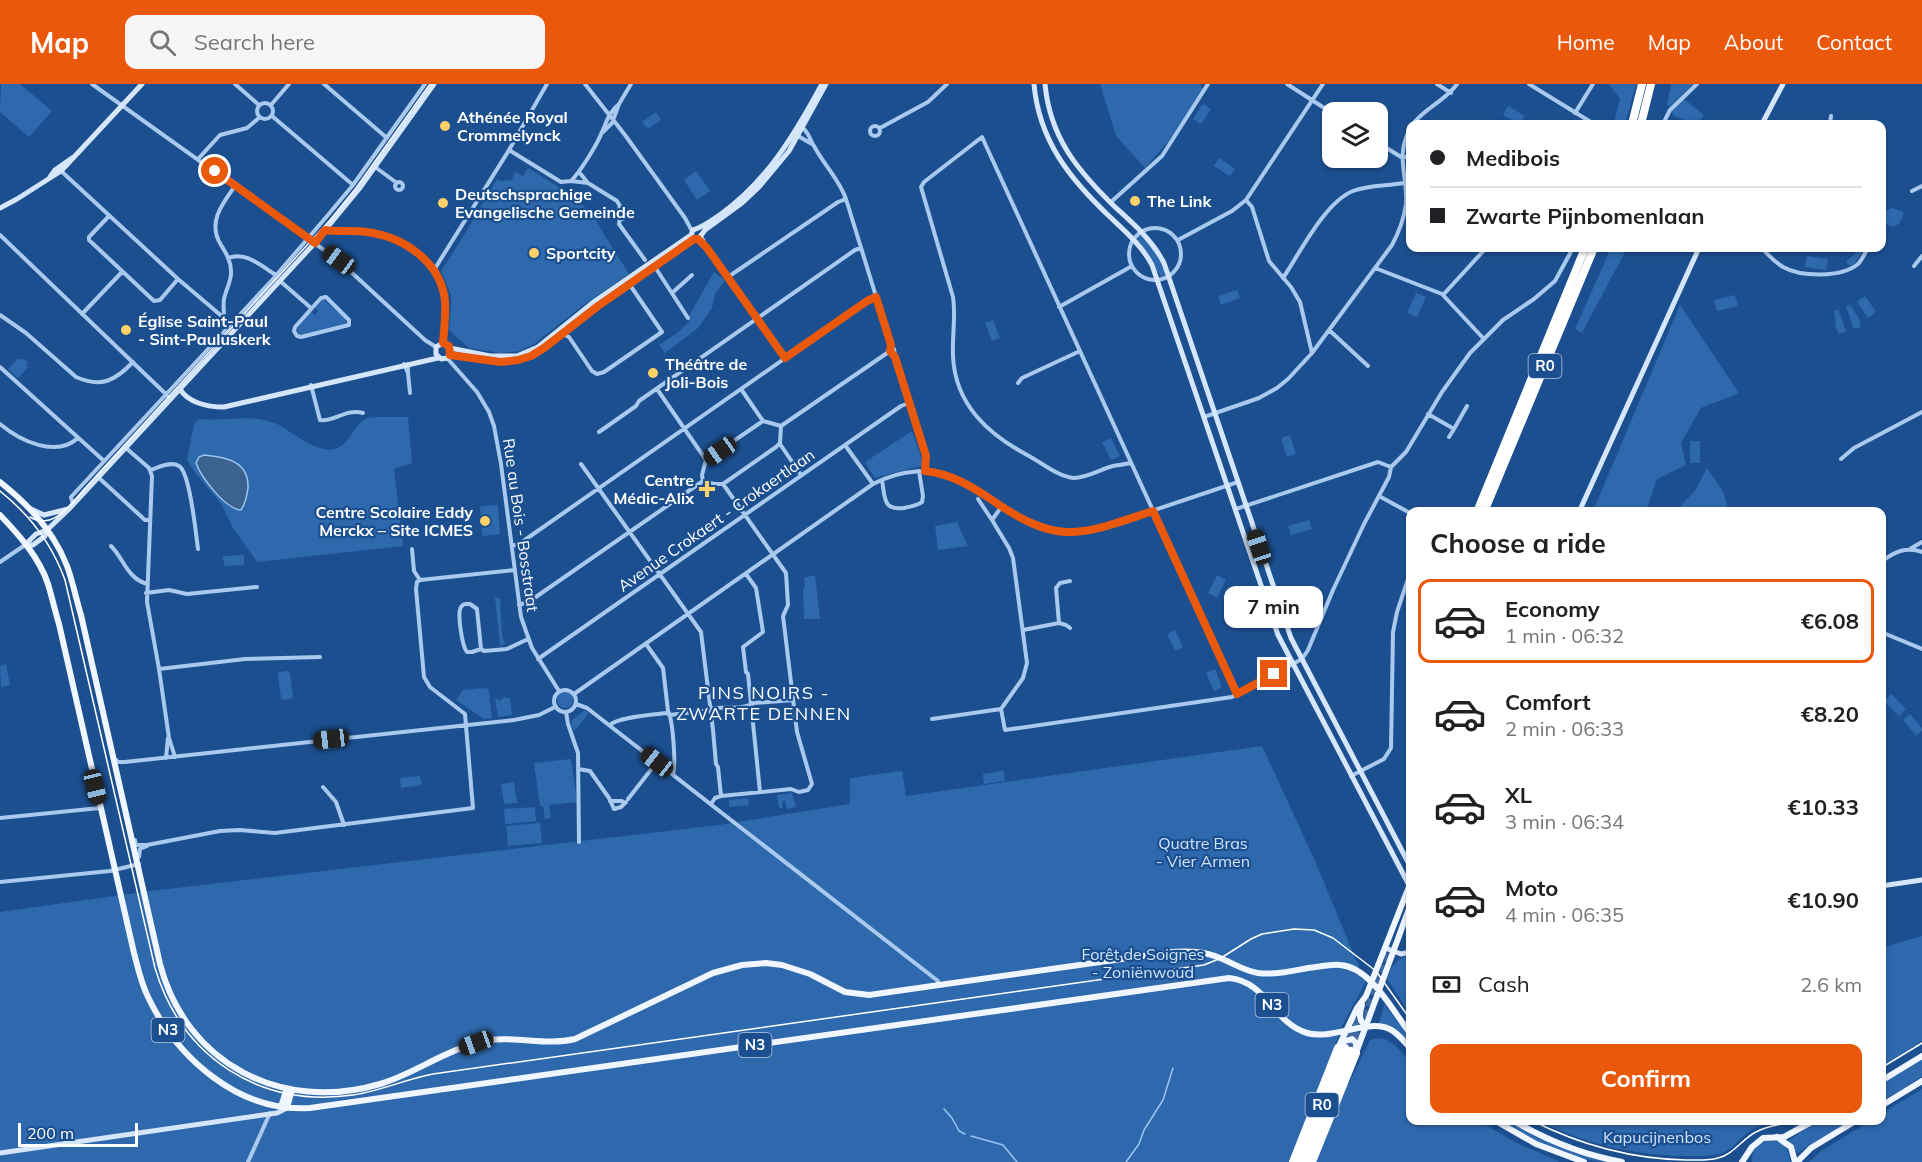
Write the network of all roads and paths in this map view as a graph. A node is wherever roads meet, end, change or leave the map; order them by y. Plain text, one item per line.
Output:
1 (92, 84) edge
2 (142, 84) edge
3 (235, 84) edge
4 (289, 84) edge
5 (324, 84) edge
6 (425, 84) edge
7 (434, 84) edge
8 (547, 84) edge
9 (585, 84) edge
10 (631, 84) edge
11 (824, 84) edge
12 (947, 84) edge
13 (1034, 84) edge
14 (1045, 84) edge
15 (1208, 84) edge
16 (1287, 84) edge
17 (1323, 84) edge
18 (1437, 84) edge
19 (1457, 84) edge
20 (1529, 84) edge
21 (1545, 84) edge
22 (1593, 84) edge
23 (1642, 84) edge
24 (1651, 84) edge
25 (1697, 84) edge
26 (1783, 84) edge
27 (1540, 91) junction
28 (1451, 93) junction
29 (1313, 100) junction
30 (619, 104) junction
31 (122, 105) junction
32 (260, 105) junction
33 (271, 105) junction
34 (1322, 106) edge
35 (1575, 113) junction
36 (609, 114) junction
37 (272, 116) junction
38 (1831, 116) dead end
39 (260, 117) junction
40 (614, 120) junction
41 (1417, 120) edge
42 (1587, 120) edge
43 (1633, 120) edge
44 (1642, 120) edge
45 (1665, 120) edge
46 (1764, 120) edge
47 (1830, 120) edge
48 (880, 128) dead end
49 (799, 130) junction
50 (602, 132) junction
51 (387, 138) junction
52 (1406, 138) edge
53 (812, 145) junction
54 (1388, 149) edge
55 (509, 150) junction
56 (1406, 156) edge
57 (1401, 157) junction
58 (198, 159) junction
59 (375, 167) junction
60 (60, 170) junction
61 (579, 172) junction
62 (571, 181) junction
63 (398, 183) dead end
64 (588, 183) junction
65 (1404, 183) junction
66 (353, 185) junction
67 (235, 186) junction
68 (1922, 186) edge
69 (1912, 191) dead end
70 (846, 199) junction
71 (1246, 200) junction
72 (1111, 202) junction
73 (0, 208) edge
74 (1103, 210) junction
75 (109, 216) junction
76 (326, 217) junction
77 (332, 222) junction
78 (325, 230) junction
79 (1142, 231) junction
80 (697, 234) junction
81 (0, 235) edge
82 (308, 238) junction
83 (1133, 239) junction
84 (1178, 240) junction
85 (315, 243) junction
86 (861, 248) junction
87 (1482, 252) edge
88 (1571, 252) edge
89 (1583, 252) edge
90 (1592, 252) edge
91 (1697, 252) edge
92 (1765, 252) edge
93 (1866, 252) edge
94 (1922, 256) edge
95 (228, 258) junction
96 (645, 260) dead end
97 (1132, 266) junction
98 (1914, 266) dead end
99 (655, 267) junction
100 (1375, 268) junction
101 (434, 270) junction
102 (122, 272) junction
103 (692, 275) dead end
104 (1169, 276) junction
105 (728, 277) junction
106 (278, 278) junction
107 (1283, 278) junction
108 (178, 279) junction
109 (1159, 280) junction
110 (630, 285) junction
111 (672, 293) junction
112 (1443, 295) junction
113 (876, 297) junction
114 (1059, 307) junction
115 (311, 308) junction
116 (82, 314) junction
117 (0, 315) edge
118 (224, 318) junction
119 (688, 318) dead end
120 (757, 318) junction
121 (231, 324) junction
122 (1329, 330) junction
123 (561, 333) junction
124 (1483, 338) junction
125 (443, 343) junction
126 (891, 345) junction
127 (890, 351) junction
128 (1080, 351) junction
129 (437, 352) junction
130 (1311, 353) junction
131 (449, 354) junction
132 (459, 356) junction
133 (895, 356) junction
134 (785, 358) junction
135 (133, 362) junction
136 (406, 364) junction
137 (454, 366) junction
138 (1368, 366) dead end
139 (0, 367) edge
140 (1018, 384) dead end
141 (311, 386) junction
142 (180, 389) junction
143 (657, 389) junction
144 (741, 389) junction
145 (410, 393) dead end
146 (168, 396) junction
147 (909, 403) junction
148 (1467, 406) dead end
149 (1922, 412) edge
150 (363, 413) dead end
151 (1215, 413) junction
152 (1428, 414) junction
153 (1204, 417) junction
154 (763, 421) junction
155 (0, 424) edge
156 (781, 426) junction
157 (684, 429) junction
158 (1454, 429) junction
159 (599, 432) dead end
160 (1449, 437) dead end
161 (78, 438) junction
162 (780, 443) junction
163 (845, 445) junction
164 (126, 448) junction
165 (1128, 457) junction
166 (1841, 459) dead end
167 (706, 460) junction
168 (104, 461) junction
169 (1131, 463) junction
170 (581, 464) dead end
171 (1115, 466) junction
172 (1391, 467) junction
173 (151, 471) junction
174 (919, 471) junction
175 (925, 471) junction
176 (801, 475) junction
177 (98, 477) junction
178 (882, 480) junction
179 (703, 481) junction
180 (0, 482) edge
181 (1238, 482) junction
182 (723, 484) junction
183 (873, 484) junction
184 (1228, 485) junction
185 (599, 488) junction
186 (1379, 496) junction
187 (978, 499) dead end
188 (71, 506) junction
189 (1002, 506) junction
190 (1245, 506) junction
191 (1476, 507) edge
192 (1488, 507) edge
193 (1581, 507) edge
194 (30, 508) junction
195 (1236, 509) junction
196 (1153, 511) junction
197 (1406, 511) edge
198 (0, 515) edge
199 (744, 515) junction
200 (150, 520) junction
201 (992, 520) junction
202 (47, 530) junction
203 (629, 531) junction
204 (1922, 542) edge
205 (26, 545) junction
206 (111, 546) dead end
207 (512, 546) junction
208 (198, 549) dead end
209 (412, 549) dead end
210 (1910, 549) junction
211 (1922, 552) edge
212 (772, 555) junction
213 (1886, 558) edge
214 (0, 562) edge
215 (514, 570) junction
216 (660, 574) junction
217 (746, 574) junction
218 (420, 580) junction
219 (1070, 581) dead end
220 (147, 584) junction
221 (1406, 585) edge
222 (257, 587) dead end
223 (146, 593) junction
224 (519, 605) junction
225 (688, 614) junction
226 (1059, 623) junction
227 (1070, 628) dead end
228 (1023, 630) junction
229 (1886, 634) edge
230 (528, 639) junction
231 (646, 644) junction
232 (481, 649) junction
233 (1922, 649) edge
234 (320, 657) dead end
235 (538, 659) junction
236 (1302, 659) junction
237 (1292, 664) junction
238 (159, 669) junction
239 (559, 691) junction
240 (574, 694) junction
241 (1237, 694) junction
242 (793, 700) junction
243 (576, 704) junction
244 (751, 706) junction
245 (555, 707) junction
246 (1001, 709) junction
247 (711, 710) junction
248 (566, 712) junction
249 (670, 715) junction
250 (932, 719) dead end
251 (466, 725) junction
252 (610, 725) junction
253 (1338, 729) junction
254 (1329, 734) junction
255 (169, 738) junction
256 (112, 753) junction
257 (175, 757) junction
258 (166, 758) junction
259 (125, 762) junction
260 (657, 762) junction
261 (578, 770) junction
262 (1361, 771) junction
263 (673, 774) junction
264 (1351, 777) junction
265 (118, 780) junction
266 (323, 787) dead end
267 (760, 792) junction
268 (721, 796) junction
269 (610, 801) junction
270 (626, 801) junction
271 (711, 804) junction
272 (100, 808) junction
273 (0, 818) edge
274 (344, 825) junction
275 (130, 829) junction
276 (579, 842) dead end
277 (147, 845) junction
278 (1400, 845) junction
279 (1390, 850) junction
280 (1406, 854) edge
281 (138, 865) junction
282 (114, 870) junction
283 (1406, 879) edge
284 (1922, 880) edge
285 (0, 882) edge
286 (1886, 884) edge
287 (1406, 896) edge
288 (1406, 917) edge
289 (1385, 948) junction
290 (1393, 951) junction
291 (1406, 953) edge
292 (1376, 971) junction
293 (1361, 973) junction
294 (1371, 983) junction
295 (938, 985) junction
296 (1378, 990) junction
297 (1366, 996) junction
298 (1367, 1027) junction
299 (1406, 1028) edge
300 (1345, 1031) junction
301 (1318, 1035) junction
302 (1406, 1044) edge
303 (1346, 1048) junction
304 (1922, 1056) edge
305 (1886, 1078) edge
306 (1922, 1081) edge
307 (290, 1089) junction
308 (266, 1103) junction
309 (1886, 1103) edge
310 (284, 1107) junction
311 (269, 1113) junction
312 (1503, 1125) edge
313 (1521, 1125) edge
314 (1807, 1125) edge
315 (1849, 1125) edge
316 (1777, 1137) junction
317 (0, 1153) edge
318 (1749, 1153) junction
319 (248, 1162) edge
320 (1293, 1162) edge
321 (1299, 1162) edge
322 (1306, 1162) edge
323 (1312, 1162) edge
324 (1584, 1162) edge
325 (1622, 1162) edge
326 (1742, 1162) edge
327 (1749, 1162) edge
328 (1796, 1162) edge

1 - 31 street
2 - 31 street
3 - 32 street
4 - 33 street
5 - 51 street
6 - 51 street
7 - 59 street
8 - 55 street
9 - 36 street
10 - 30 street
11 - 49 street
12 - 48 street
13 - 74 street
14 - 72 street
15 - 72 street
16 - 29 street
17 - 29 street
18 - 28 street
19 - 28 street
20 - 27 street
21 - 27 street
22 - 35 street
23 - 43 highway
24 - 44 highway
25 - 45 street
26 - 46 street
27 - 35 street
28 - 41 street
29 - 34 street
29 - 71 street
30 - 36 street
30 - 40 street
31 - 58 street
31 - 60 street
32 - 33 street
32 - 39 street
33 - 37 street
35 - 42 street
36 - 40 street
36 - 50 street
37 - 39 street
37 - 66 street
38 - 47 street
39 - 58 street
40 - 50 street
40 - 80 street
49 - 53 street
49 - 53 street
49 - 80 street
50 - 61 street
51 - 66 street
52 - 57 street
53 - 70 street
54 - 57 street
55 - 62 street
55 - 101 street
56 - 57 street
57 - 65 street
58 - 67 street
59 - 63 street
59 - 77 street
60 - 73 street
60 - 75 street
61 - 62 street
61 - 64 street
62 - 64 street
64 - 96 street
65 - 100 street
65 - 107 street
66 - 76 street
67 - 82 street
67 - 95 street
68 - 69 street
70 - 86 street
70 - 105 street
71 - 84 street
71 - 107 street
72 - 74 street
72 - 79 street
74 - 83 street
75 - 102 street
75 - 108 street
76 - 77 street
76 - 82 street
77 - 78 street
78 - 85 street
78 - 101 street
79 - 83 street
79 - 84 street
79 - 104 street
80 - 99 street
80 - 105 street
80 - 131 street
81 - 116 street
82 - 85 street
82 - 106 street
83 - 97 street
83 - 109 street
84 - 104 street
85 - 106 street
85 - 129 street
86 - 113 street
86 - 120 street
87 - 112 street
88 - 124 street
89 - 191 highway, R0
90 - 192 highway, R0
91 - 193 street
92 - 93 street
94 - 98 street
95 - 106 street
95 - 118 street
97 - 109 street
97 - 114 street
99 - 110 street
99 - 111 street
100 - 112 street
100 - 122 street
101 - 125 street
102 - 108 street
102 - 116 street
103 - 111 street
104 - 109 street
104 - 151 street
105 - 120 street
106 - 115 street
106 - 121 street
106 - 142 street
107 - 130 street
108 - 118 street
109 - 153 street
110 - 123 street
110 - 123 street
111 - 119 street
112 - 124 street
113 - 126 street
113 - 134 street
114 - 128 street
114 - 171 street
115 - 115 street
116 - 135 street
117 - 135 street
118 - 121 street
120 - 134 street
120 - 143 street
121 - 146 street
122 - 130 street
122 - 138 street
123 - 132 street
124 - 152 street
125 - 129 street
125 - 131 street
126 - 127 street
126 - 133 street
127 - 133 street
127 - 156 street
128 - 140 street
128 - 165 street
129 - 131 street
129 - 136 street
130 - 151 street
131 - 132 street
131 - 137 street, Rue au Bois - Bosstraat
132 - 137 street
133 - 147 street
134 - 144 street
135 - 146 street
136 - 141 street
136 - 145 street
137 - 207 street, Rue au Bois - Bosstraat
139 - 161 street
141 - 142 street
141 - 150 street
142 - 146 street
143 - 157 street
143 - 159 street
144 - 154 street
144 - 157 street
146 - 164 street
146 - 168 street
147 - 163 street, Avenue Crokaert - Crokaertlaan
147 - 175 street
148 - 158 street
149 - 166 street
151 - 153 street
151 - 181 street
152 - 158 street
152 - 172 street
153 - 184 street
154 - 156 street
154 - 167 street
155 - 161 street
156 - 162 street
157 - 167 street
157 - 185 street
158 - 160 street
161 - 168 street
162 - 176 street
162 - 182 street
163 - 176 street, Avenue Crokaert - Crokaertlaan
163 - 183 street
164 - 173 street
164 - 177 street
165 - 169 street
165 - 171 street
167 - 179 street
168 - 188 street
169 - 171 street
169 - 196 street
170 - 185 street
172 - 186 street
172 - 190 street
173 - 200 street
173 - 208 street
174 - 175 street
174 - 178 street
174 - 178 street
175 - 189 street
176 - 199 street, Avenue Crokaert - Crokaertlaan
177 - 188 street
177 - 200 street
178 - 183 street
179 - 182 street
179 - 203 street
180 - 194 main road, N3
181 - 184 street
181 - 190 street
182 - 199 street
183 - 212 street
184 - 195 street
184 - 196 street
185 - 203 street
185 - 207 street
186 - 197 street
186 - 236 street
187 - 201 street
188 - 194 street
188 - 202 street
189 - 196 street
189 - 201 street
190 - 195 street
190 - 236 street
194 - 202 main road, N3
195 - 237 street
196 - 241 street
198 - 205 main road, N3
199 - 212 street
199 - 216 street, Avenue Crokaert - Crokaertlaan
200 - 220 street
201 - 228 street
202 - 205 street
202 - 256 main road, N3
203 - 216 street
203 - 224 street
204 - 210 street
205 - 214 street
205 - 272 main road, N3
206 - 220 street
207 - 215 street, Rue au Bois - Bosstraat
209 - 218 street
210 - 211 street
210 - 213 street
212 - 217 street
212 - 242 street
215 - 218 street
215 - 224 street, Rue au Bois - Bosstraat
216 - 225 street
216 - 235 street, Avenue Crokaert - Crokaertlaan
217 - 225 street
217 - 244 street
218 - 251 street
219 - 226 street
220 - 223 street
221 - 262 street
222 - 223 street
223 - 238 street
224 - 230 street, Rue au Bois - Bosstraat
225 - 231 street
225 - 247 street
226 - 227 street
226 - 228 street
228 - 246 street
229 - 233 street
230 - 232 street
230 - 235 street, Rue au Bois - Bosstraat
231 - 240 street
231 - 249 street
232 - 232 street
234 - 238 street
235 - 239 street, Rue au Bois - Bosstraat
236 - 237 street
236 - 253 street
237 - 241 street
237 - 254 street
238 - 255 street
239 - 240 street
239 - 245 street
240 - 243 street
241 - 246 street
242 - 244 street
242 - 267 street
243 - 248 street
243 - 252 street
244 - 247 street
244 - 267 street
245 - 248 street
245 - 251 street
246 - 250 street
247 - 249 street
247 - 268 street
248 - 261 street
249 - 252 street
249 - 263 street
251 - 257 street
251 - 274 street
252 - 260 street
253 - 254 street
253 - 262 street
254 - 264 street
255 - 257 street
255 - 258 street
256 - 259 street
256 - 265 main road, N3
257 - 258 street
258 - 259 street
259 - 265 street
260 - 263 street
260 - 270 street
261 - 269 street
261 - 276 street
262 - 264 street
262 - 278 street
263 - 271 street
264 - 279 street
265 - 275 main road, N3
266 - 274 street
267 - 268 street
268 - 271 street
269 - 270 street
269 - 270 street
271 - 295 street
272 - 273 street
272 - 282 main road, N3
274 - 277 street
275 - 277 street
275 - 281 main road, N3
277 - 281 street
278 - 279 street
278 - 280 street
279 - 283 street
281 - 282 street
281 - 307 main road, N3
282 - 285 street
282 - 308 main road, N3
284 - 286 street
287 - 289 main road
288 - 290 main road
289 - 290 street
289 - 292 main road
290 - 291 street
290 - 296 main road
292 - 293 main road
292 - 294 main road
293 - 294 main road
293 - 295 main road, N3
294 - 296 main road
294 - 297 main road
295 - 307 main road, N3
296 - 298 main road
296 - 299 main road
297 - 298 main road
297 - 300 main road
298 - 300 main road, N3
298 - 302 main road, N3
298 - 303 main road
300 - 301 main road, N3
300 - 303 main road
301 - 303 main road
301 - 310 main road, N3
303 - 320 highway
303 - 321 highway, R0
303 - 322 highway, R0
303 - 323 highway
304 - 305 main road
306 - 309 main road
307 - 310 main road
308 - 310 main road, N3
308 - 311 street
310 - 311 street
311 - 317 street
311 - 319 street
312 - 324 main road
313 - 325 main road
314 - 316 main road
315 - 328 main road
316 - 318 main road
316 - 328 main road
318 - 326 main road
318 - 327 main road

